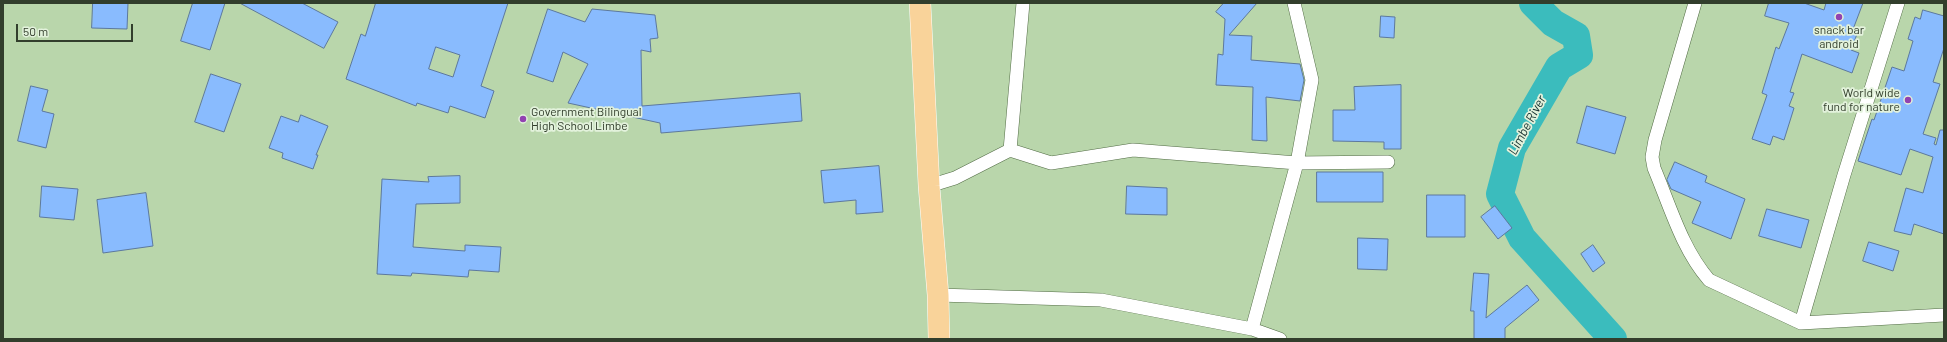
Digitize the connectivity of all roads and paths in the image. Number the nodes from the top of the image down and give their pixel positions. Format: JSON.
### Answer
{"nodes":[{"id":1,"x":920,"y":3,"type":"edge"},
{"id":2,"x":1023,"y":3,"type":"edge"},
{"id":3,"x":1294,"y":3,"type":"edge"},
{"id":4,"x":1695,"y":3,"type":"edge"},
{"id":5,"x":1898,"y":3,"type":"edge"},
{"id":6,"x":1010,"y":150,"type":"junction"},
{"id":7,"x":1388,"y":162,"type":"dead end"},
{"id":8,"x":1297,"y":163,"type":"junction"},
{"id":9,"x":929,"y":186,"type":"junction"},
{"id":10,"x":938,"y":295,"type":"junction"},
{"id":11,"x":1944,"y":315,"type":"edge"},
{"id":12,"x":1801,"y":323,"type":"junction"},
{"id":13,"x":1252,"y":329,"type":"junction"},
{"id":14,"x":939,"y":339,"type":"edge"},
{"id":15,"x":1280,"y":339,"type":"edge"}],
"edges":[{"from":1,"to":9,"type":"main road"},
{"from":2,"to":6,"type":"street"},
{"from":3,"to":8,"type":"street"},
{"from":4,"to":12,"type":"street"},
{"from":5,"to":12,"type":"street"},
{"from":6,"to":8,"type":"street"},
{"from":6,"to":9,"type":"street"},
{"from":7,"to":8,"type":"street"},
{"from":8,"to":13,"type":"street"},
{"from":9,"to":10,"type":"main road"},
{"from":10,"to":13,"type":"street"},
{"from":10,"to":14,"type":"main road"},
{"from":11,"to":12,"type":"street"},
{"from":13,"to":15,"type":"street"}]}
